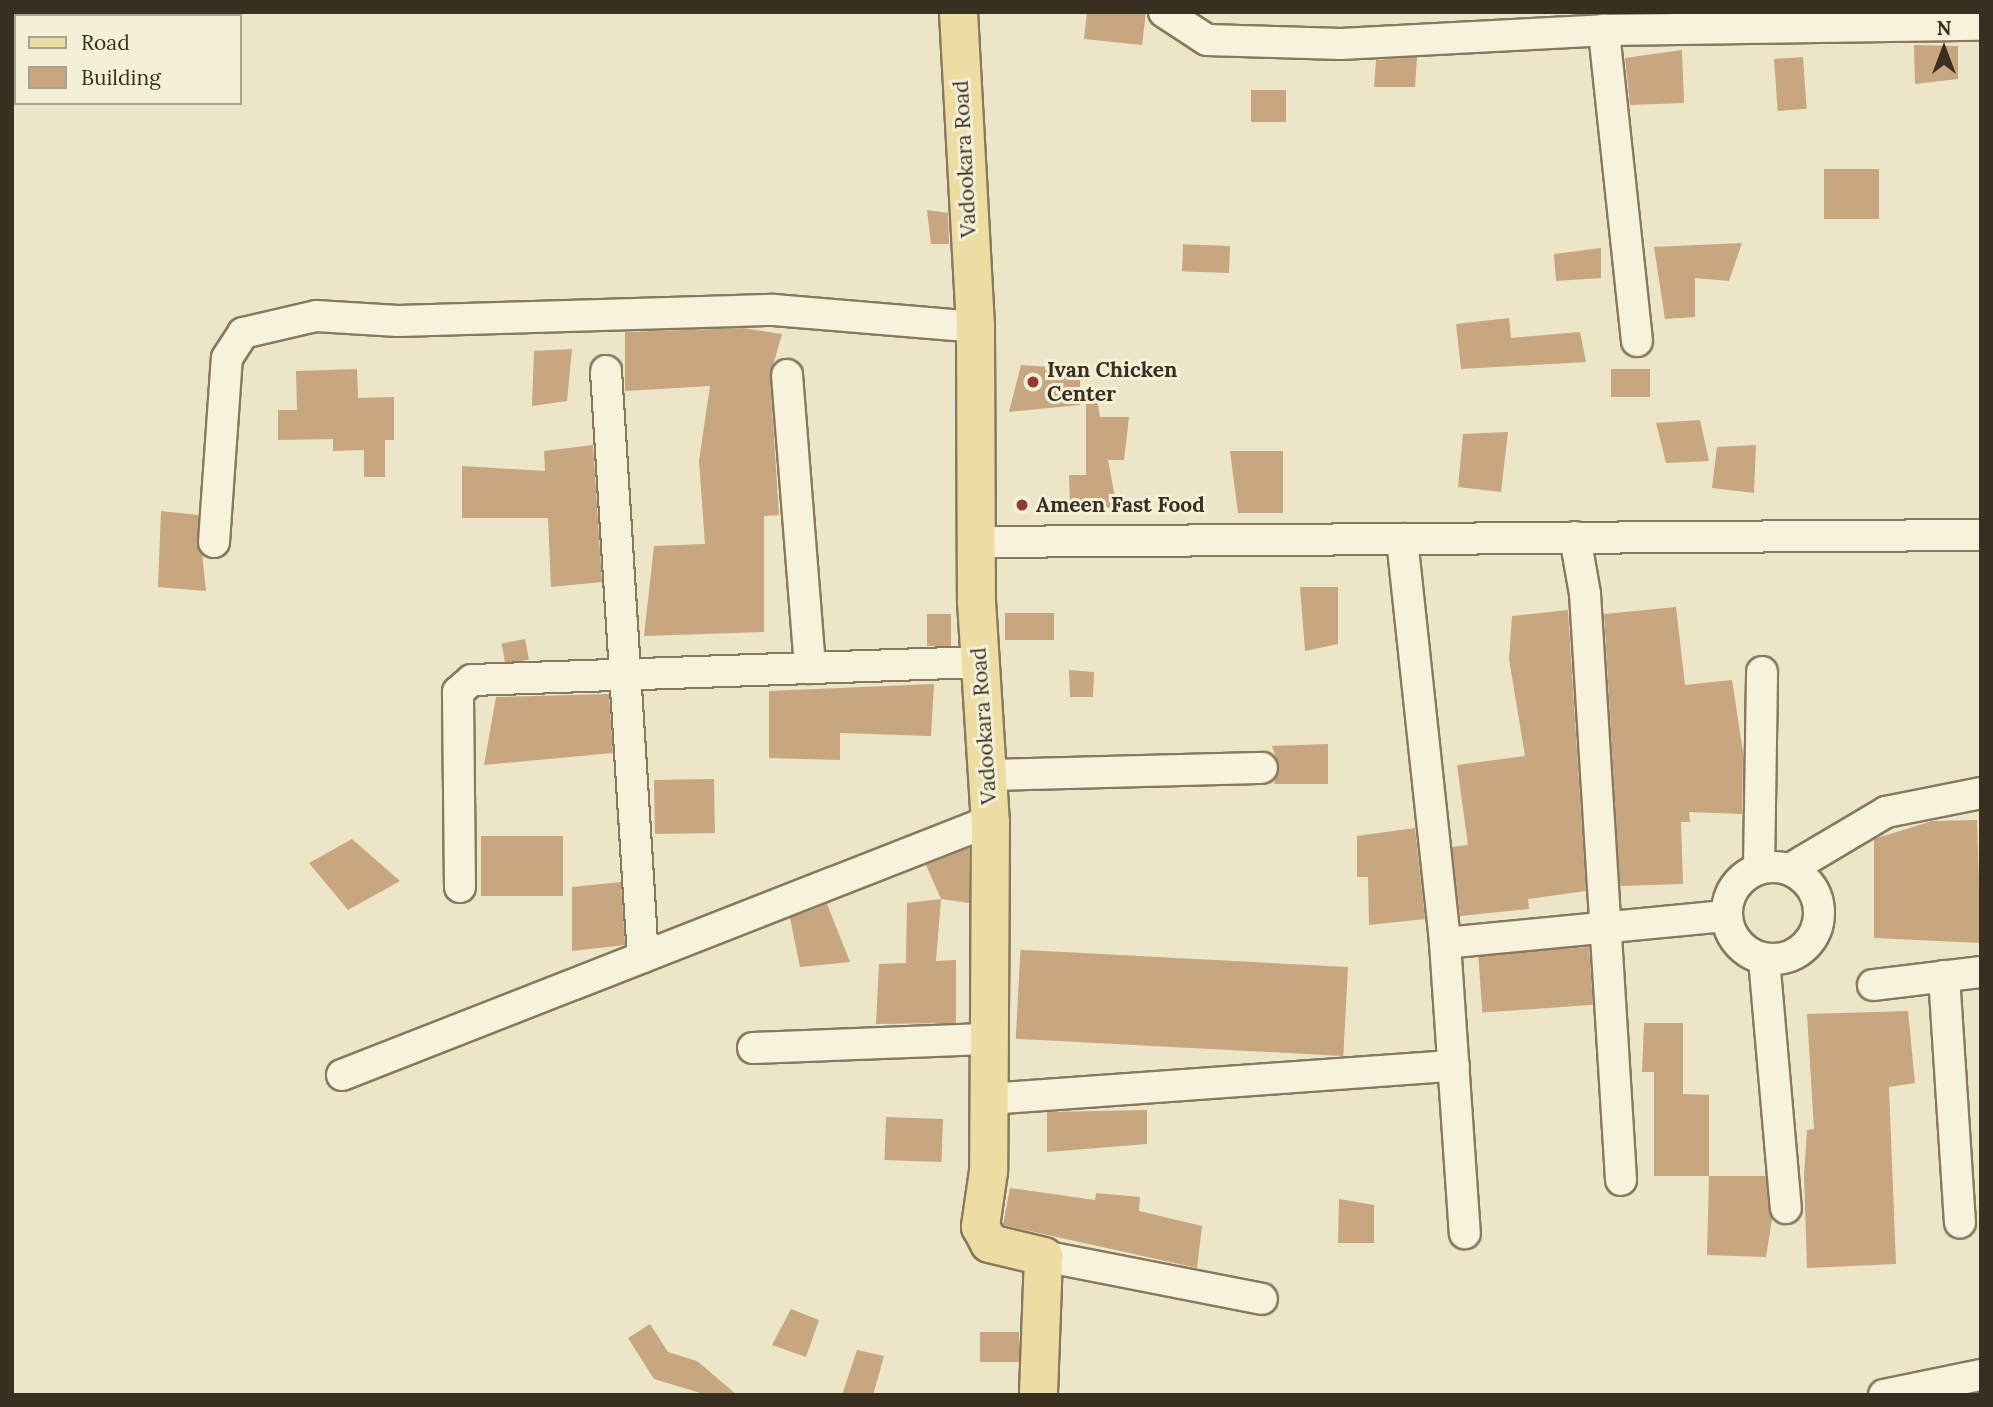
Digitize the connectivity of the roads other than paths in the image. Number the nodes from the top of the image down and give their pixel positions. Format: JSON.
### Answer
{"nodes":[{"id":1,"x":958,"y":12,"type":"edge"},
{"id":2,"x":1164,"y":12,"type":"edge"},
{"id":3,"x":1493,"y":24,"type":"edge"},
{"id":4,"x":1619,"y":24,"type":"edge"},
{"id":5,"x":1981,"y":24,"type":"edge"},
{"id":6,"x":975,"y":327,"type":"junction"},
{"id":7,"x":1637,"y":341,"type":"dead end"},
{"id":8,"x":606,"y":371,"type":"dead end"},
{"id":9,"x":787,"y":375,"type":"dead end"},
{"id":10,"x":1981,"y":535,"type":"edge"},
{"id":11,"x":1575,"y":537,"type":"junction"},
{"id":12,"x":1402,"y":539,"type":"junction"},
{"id":13,"x":214,"y":542,"type":"dead end"},
{"id":14,"x":976,"y":542,"type":"junction"},
{"id":15,"x":979,"y":662,"type":"junction"},
{"id":16,"x":810,"y":668,"type":"junction"},
{"id":17,"x":1762,"y":672,"type":"dead end"},
{"id":18,"x":623,"y":675,"type":"junction"},
{"id":19,"x":1262,"y":768,"type":"dead end"},
{"id":20,"x":987,"y":775,"type":"junction"},
{"id":21,"x":1981,"y":793,"type":"edge"},
{"id":22,"x":990,"y":821,"type":"junction"},
{"id":23,"x":1759,"y":868,"type":"junction"},
{"id":24,"x":1790,"y":869,"type":"junction"},
{"id":25,"x":460,"y":887,"type":"dead end"},
{"id":26,"x":1726,"y":916,"type":"junction"},
{"id":27,"x":1601,"y":926,"type":"junction"},
{"id":28,"x":1445,"y":943,"type":"junction"},
{"id":29,"x":643,"y":957,"type":"junction"},
{"id":30,"x":1764,"y":958,"type":"junction"},
{"id":31,"x":1981,"y":972,"type":"edge"},
{"id":32,"x":1944,"y":976,"type":"junction"},
{"id":33,"x":1873,"y":985,"type":"dead end"},
{"id":34,"x":985,"y":1039,"type":"junction"},
{"id":35,"x":753,"y":1048,"type":"dead end"},
{"id":36,"x":1454,"y":1066,"type":"junction"},
{"id":37,"x":342,"y":1075,"type":"dead end"},
{"id":38,"x":989,"y":1099,"type":"junction"},
{"id":39,"x":1620,"y":1180,"type":"dead end"},
{"id":40,"x":1786,"y":1208,"type":"dead end"},
{"id":41,"x":1960,"y":1222,"type":"dead end"},
{"id":42,"x":1465,"y":1233,"type":"dead end"},
{"id":43,"x":1042,"y":1256,"type":"junction"},
{"id":44,"x":1262,"y":1299,"type":"dead end"},
{"id":45,"x":1981,"y":1375,"type":"edge"},
{"id":46,"x":1888,"y":1394,"type":"edge"},
{"id":47,"x":1038,"y":1395,"type":"edge"}],
"edges":[{"from":1,"to":6,"type":"main road","name":"Vadookara Road"},
{"from":2,"to":3,"type":"street"},
{"from":3,"to":4,"type":"street"},
{"from":4,"to":5,"type":"street"},
{"from":4,"to":7,"type":"street"},
{"from":6,"to":13,"type":"street"},
{"from":6,"to":14,"type":"main road","name":"Vadookara Road"},
{"from":8,"to":18,"type":"street"},
{"from":9,"to":16,"type":"street"},
{"from":10,"to":11,"type":"street"},
{"from":11,"to":12,"type":"street"},
{"from":11,"to":27,"type":"street"},
{"from":12,"to":14,"type":"street"},
{"from":12,"to":28,"type":"street"},
{"from":14,"to":15,"type":"main road","name":"Vadookara Road"},
{"from":15,"to":16,"type":"street"},
{"from":15,"to":20,"type":"main road","name":"Vadookara Road"},
{"from":16,"to":18,"type":"street"},
{"from":17,"to":23,"type":"street"},
{"from":18,"to":25,"type":"street"},
{"from":18,"to":29,"type":"street"},
{"from":19,"to":20,"type":"street"},
{"from":20,"to":22,"type":"main road","name":"Vadookara Road"},
{"from":21,"to":24,"type":"street"},
{"from":22,"to":29,"type":"street"},
{"from":22,"to":34,"type":"main road","name":"Vadookara Road"},
{"from":23,"to":24,"type":"street"},
{"from":23,"to":26,"type":"street"},
{"from":24,"to":30,"type":"street"},
{"from":26,"to":27,"type":"street"},
{"from":26,"to":30,"type":"street"},
{"from":27,"to":28,"type":"street"},
{"from":27,"to":39,"type":"street"},
{"from":28,"to":36,"type":"street"},
{"from":29,"to":37,"type":"street"},
{"from":30,"to":40,"type":"street"},
{"from":31,"to":32,"type":"street"},
{"from":32,"to":33,"type":"street"},
{"from":32,"to":41,"type":"street"},
{"from":34,"to":35,"type":"street"},
{"from":34,"to":38,"type":"main road","name":"Vadookara Road"},
{"from":36,"to":38,"type":"street"},
{"from":36,"to":42,"type":"street"},
{"from":38,"to":43,"type":"main road","name":"Vadookara Road"},
{"from":43,"to":44,"type":"street"},
{"from":43,"to":47,"type":"main road"},
{"from":45,"to":46,"type":"street"}]}
